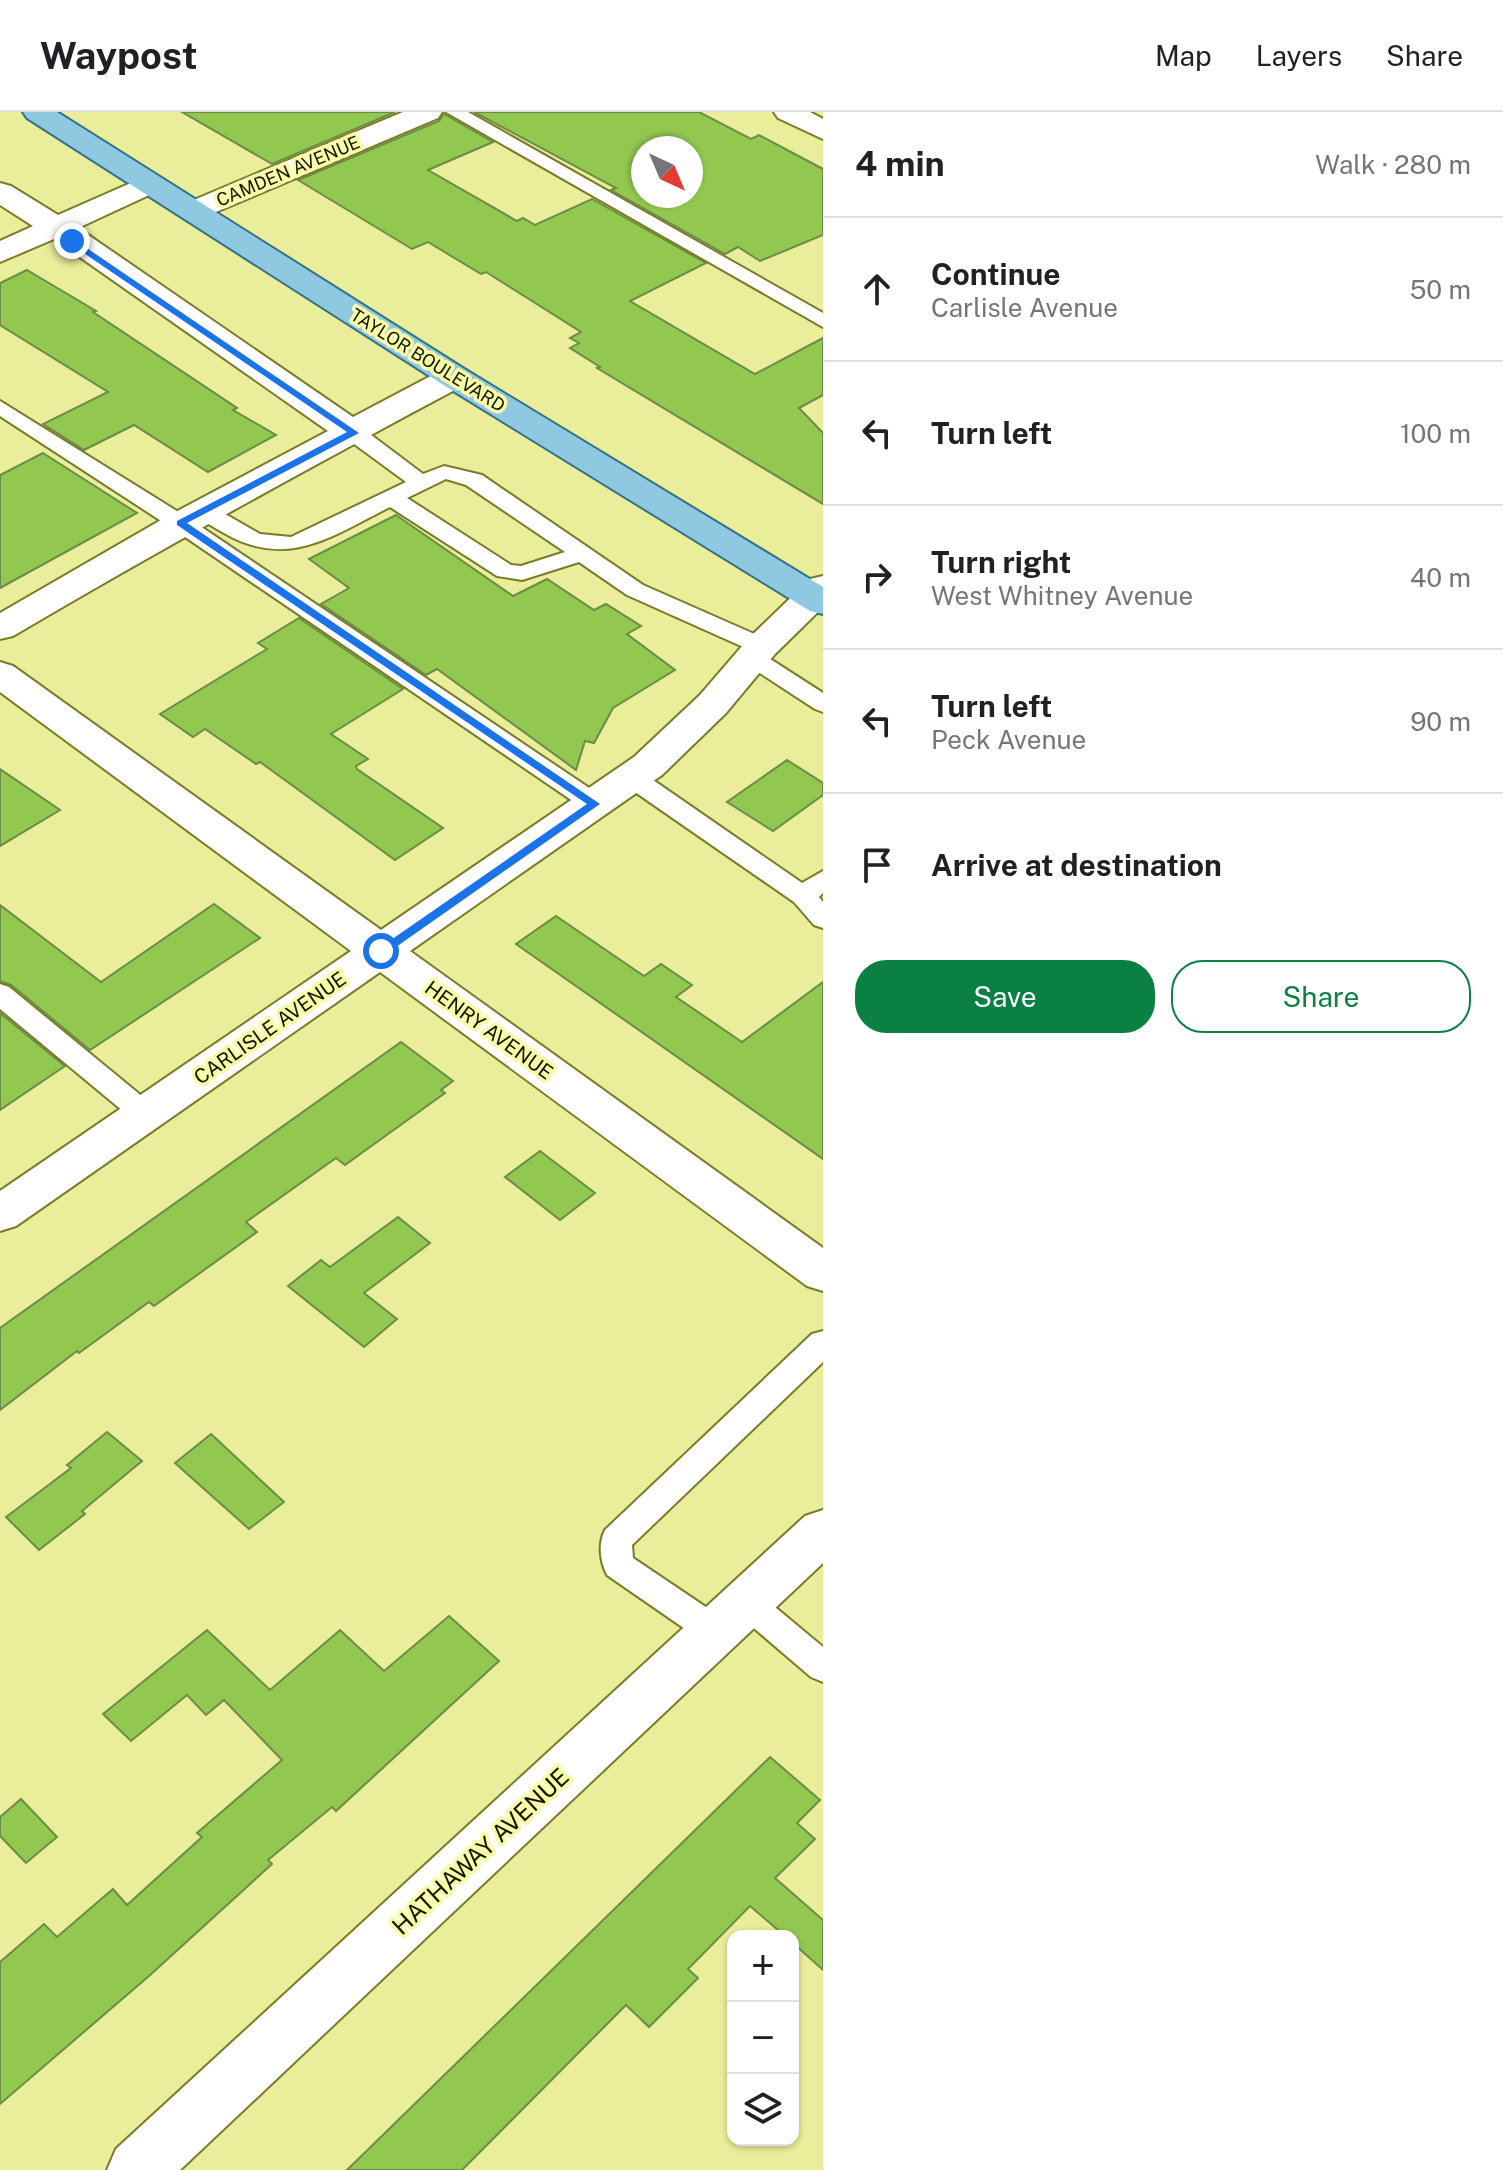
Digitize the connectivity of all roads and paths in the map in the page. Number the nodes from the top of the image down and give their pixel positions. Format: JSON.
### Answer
{"nodes":[{"id":1,"x":37,"y":112,"type":"edge"},
{"id":2,"x":428,"y":112,"type":"edge"},
{"id":3,"x":455,"y":112,"type":"edge"},
{"id":4,"x":788,"y":112,"type":"edge"},
{"id":5,"x":823,"y":130,"type":"edge"},
{"id":6,"x":149,"y":184,"type":"junction"},
{"id":7,"x":0,"y":192,"type":"edge"},
{"id":8,"x":193,"y":211,"type":"junction"},
{"id":9,"x":56,"y":227,"type":"junction"},
{"id":10,"x":0,"y":253,"type":"edge"},
{"id":11,"x":823,"y":321,"type":"edge"},
{"id":12,"x":454,"y":377,"type":"junction"},
{"id":13,"x":0,"y":407,"type":"edge"},
{"id":14,"x":354,"y":433,"type":"junction"},
{"id":15,"x":421,"y":483,"type":"junction"},
{"id":16,"x":391,"y":498,"type":"junction"},
{"id":17,"x":193,"y":517,"type":"junction"},
{"id":18,"x":582,"y":554,"type":"junction"},
{"id":19,"x":820,"y":596,"type":"edge"},
{"id":20,"x":0,"y":628,"type":"edge"},
{"id":21,"x":756,"y":652,"type":"junction"},
{"id":22,"x":0,"y":674,"type":"edge"},
{"id":23,"x":823,"y":704,"type":"edge"},
{"id":24,"x":631,"y":777,"type":"junction"},
{"id":25,"x":595,"y":804,"type":"junction"},
{"id":26,"x":813,"y":888,"type":"edge"},
{"id":27,"x":823,"y":919,"type":"edge"},
{"id":28,"x":381,"y":951,"type":"junction"},
{"id":29,"x":0,"y":994,"type":"edge"},
{"id":30,"x":145,"y":1114,"type":"junction"},
{"id":31,"x":0,"y":1214,"type":"edge"},
{"id":32,"x":823,"y":1273,"type":"edge"},
{"id":33,"x":823,"y":1343,"type":"edge"},
{"id":34,"x":823,"y":1531,"type":"edge"},
{"id":35,"x":731,"y":1617,"type":"junction"},
{"id":36,"x":823,"y":1667,"type":"edge"},
{"id":37,"x":137,"y":2170,"type":"edge"}],
"edges":[{"from":1,"to":6,"type":"main road","name":"TAYLOR BOULEVARD"},
{"from":2,"to":8,"type":"street","name":"CAMDEN AVENUE"},
{"from":3,"to":11,"type":"lane"},
{"from":4,"to":5,"type":"street"},
{"from":6,"to":8,"type":"main road","name":"TAYLOR BOULEVARD"},
{"from":6,"to":9,"type":"street"},
{"from":7,"to":9,"type":"street"},
{"from":8,"to":12,"type":"main road","name":"TAYLOR BOULEVARD"},
{"from":9,"to":10,"type":"street"},
{"from":9,"to":14,"type":"street"},
{"from":12,"to":14,"type":"street"},
{"from":12,"to":19,"type":"main road","name":"TAYLOR BOULEVARD"},
{"from":13,"to":17,"type":"lane"},
{"from":14,"to":15,"type":"lane"},
{"from":14,"to":17,"type":"street"},
{"from":15,"to":16,"type":"lane"},
{"from":15,"to":18,"type":"lane"},
{"from":16,"to":17,"type":"lane"},
{"from":16,"to":18,"type":"lane"},
{"from":17,"to":20,"type":"street"},
{"from":17,"to":25,"type":"lane"},
{"from":18,"to":21,"type":"lane"},
{"from":19,"to":21,"type":"street","name":"CARLISLE AVENUE"},
{"from":21,"to":23,"type":"lane"},
{"from":21,"to":24,"type":"street","name":"CARLISLE AVENUE"},
{"from":22,"to":28,"type":"street","name":"HENRY AVENUE"},
{"from":24,"to":25,"type":"street","name":"CARLISLE AVENUE"},
{"from":24,"to":26,"type":"lane"},
{"from":25,"to":28,"type":"street","name":"CARLISLE AVENUE"},
{"from":26,"to":27,"type":"lane"},
{"from":28,"to":30,"type":"street","name":"CARLISLE AVENUE"},
{"from":28,"to":32,"type":"street","name":"HENRY AVENUE"},
{"from":29,"to":30,"type":"lane"},
{"from":30,"to":31,"type":"street","name":"CARLISLE AVENUE"},
{"from":33,"to":35,"type":"lane"},
{"from":34,"to":35,"type":"street","name":"HATHAWAY AVENUE"},
{"from":35,"to":36,"type":"lane"},
{"from":35,"to":37,"type":"street","name":"HATHAWAY AVENUE"}]}
